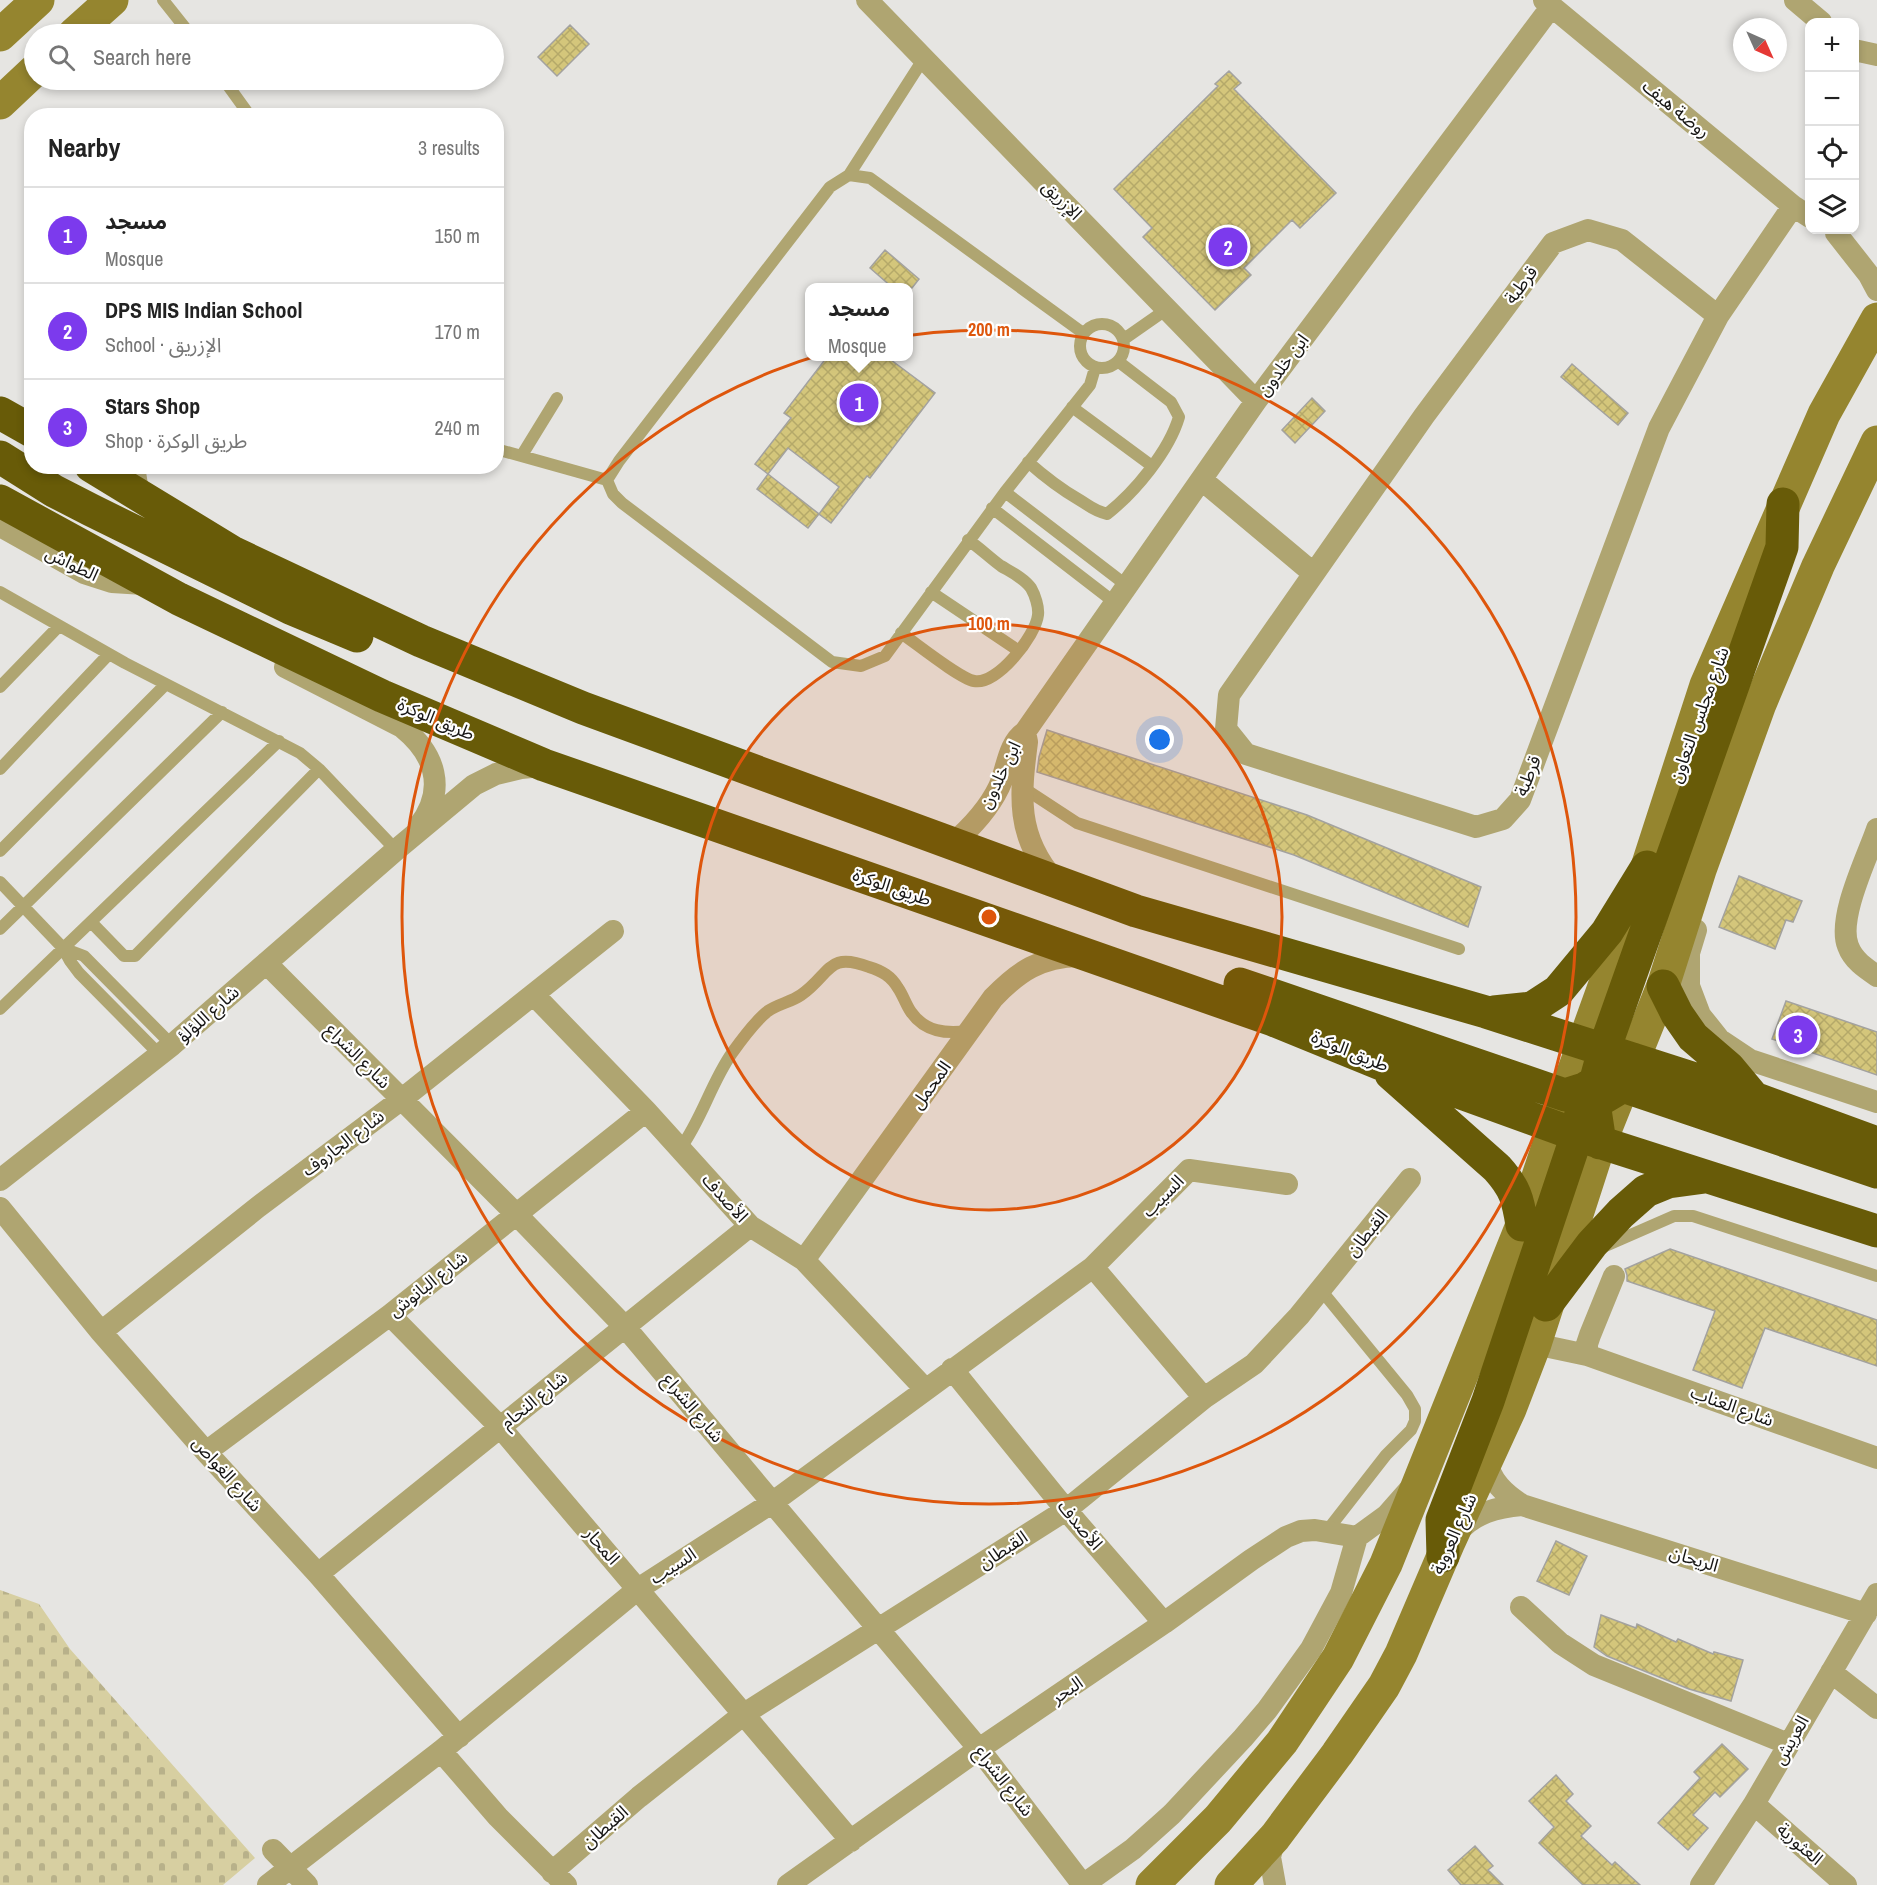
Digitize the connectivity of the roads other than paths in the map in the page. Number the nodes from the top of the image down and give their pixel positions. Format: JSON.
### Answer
{"nodes":[{"id":1,"x":38,"y":0,"type":"edge"},
{"id":2,"x":112,"y":0,"type":"edge"},
{"id":3,"x":163,"y":0,"type":"edge"},
{"id":4,"x":867,"y":0,"type":"edge"},
{"id":5,"x":1795,"y":0,"type":"edge"},
{"id":6,"x":1548,"y":4,"type":"edge"},
{"id":7,"x":1816,"y":18,"type":"edge"},
{"id":8,"x":85,"y":24,"type":"edge"},
{"id":9,"x":182,"y":24,"type":"edge"},
{"id":10,"x":0,"y":35,"type":"edge"},
{"id":11,"x":1859,"y":51,"type":"edge"},
{"id":12,"x":1877,"y":55,"type":"edge"},
{"id":13,"x":924,"y":58,"type":"junction"},
{"id":14,"x":24,"y":80,"type":"edge"},
{"id":15,"x":231,"y":90,"type":"edge"},
{"id":16,"x":0,"y":103,"type":"edge"},
{"id":17,"x":244,"y":108,"type":"edge"},
{"id":18,"x":849,"y":174,"type":"junction"},
{"id":19,"x":1801,"y":211,"type":"edge"},
{"id":20,"x":1835,"y":234,"type":"edge"},
{"id":21,"x":1836,"y":234,"type":"edge"},
{"id":22,"x":1877,"y":256,"type":"edge"},
{"id":23,"x":1877,"y":290,"type":"edge"},
{"id":24,"x":1167,"y":309,"type":"junction"},
{"id":25,"x":1718,"y":316,"type":"junction"},
{"id":26,"x":1877,"y":319,"type":"edge"},
{"id":27,"x":1083,"y":333,"type":"junction"},
{"id":28,"x":1124,"y":339,"type":"junction"},
{"id":29,"x":1119,"y":362,"type":"junction"},
{"id":30,"x":1095,"y":368,"type":"junction"},
{"id":31,"x":557,"y":398,"type":"dead end"},
{"id":32,"x":1256,"y":401,"type":"junction"},
{"id":33,"x":1072,"y":407,"type":"junction"},
{"id":34,"x":0,"y":413,"type":"edge"},
{"id":35,"x":24,"y":426,"type":"edge"},
{"id":36,"x":1877,"y":442,"type":"edge"},
{"id":37,"x":504,"y":451,"type":"edge"},
{"id":38,"x":522,"y":454,"type":"junction"},
{"id":39,"x":0,"y":457,"type":"edge"},
{"id":40,"x":1028,"y":462,"type":"junction"},
{"id":41,"x":1152,"y":466,"type":"junction"},
{"id":42,"x":24,"y":472,"type":"edge"},
{"id":43,"x":27,"y":474,"type":"edge"},
{"id":44,"x":104,"y":474,"type":"edge"},
{"id":45,"x":140,"y":474,"type":"edge"},
{"id":46,"x":607,"y":480,"type":"junction"},
{"id":47,"x":1202,"y":480,"type":"junction"},
{"id":48,"x":1005,"y":492,"type":"junction"},
{"id":49,"x":147,"y":500,"type":"junction"},
{"id":50,"x":0,"y":501,"type":"edge"},
{"id":51,"x":1783,"y":504,"type":"junction"},
{"id":52,"x":992,"y":508,"type":"junction"},
{"id":53,"x":0,"y":526,"type":"edge"},
{"id":54,"x":968,"y":540,"type":"junction"},
{"id":55,"x":1313,"y":573,"type":"junction"},
{"id":56,"x":150,"y":584,"type":"junction"},
{"id":57,"x":931,"y":592,"type":"junction"},
{"id":58,"x":1120,"y":594,"type":"junction"},
{"id":59,"x":1,"y":595,"type":"edge"},
{"id":60,"x":224,"y":620,"type":"junction"},
{"id":61,"x":59,"y":626,"type":"junction"},
{"id":62,"x":901,"y":633,"type":"junction"},
{"id":63,"x":1019,"y":651,"type":"junction"},
{"id":64,"x":109,"y":654,"type":"junction"},
{"id":65,"x":166,"y":684,"type":"junction"},
{"id":66,"x":0,"y":687,"type":"edge"},
{"id":67,"x":584,"y":708,"type":"junction"},
{"id":68,"x":222,"y":712,"type":"junction"},
{"id":69,"x":1025,"y":732,"type":"junction"},
{"id":70,"x":279,"y":741,"type":"junction"},
{"id":71,"x":544,"y":765,"type":"junction"},
{"id":72,"x":0,"y":769,"type":"edge"},
{"id":73,"x":319,"y":769,"type":"junction"},
{"id":74,"x":1022,"y":787,"type":"junction"},
{"id":75,"x":609,"y":788,"type":"junction"},
{"id":76,"x":1877,"y":829,"type":"edge"},
{"id":77,"x":403,"y":844,"type":"junction"},
{"id":78,"x":951,"y":845,"type":"junction"},
{"id":79,"x":0,"y":851,"type":"edge"},
{"id":80,"x":1647,"y":867,"type":"junction"},
{"id":81,"x":1700,"y":870,"type":"junction"},
{"id":82,"x":0,"y":882,"type":"edge"},
{"id":83,"x":1056,"y":882,"type":"junction"},
{"id":84,"x":23,"y":906,"type":"junction"},
{"id":85,"x":91,"y":922,"type":"junction"},
{"id":86,"x":0,"y":929,"type":"edge"},
{"id":87,"x":613,"y":931,"type":"dead end"},
{"id":88,"x":63,"y":948,"type":"junction"},
{"id":89,"x":1459,"y":949,"type":"dead end"},
{"id":90,"x":1089,"y":956,"type":"junction"},
{"id":91,"x":266,"y":963,"type":"junction"},
{"id":92,"x":1877,"y":976,"type":"edge"},
{"id":93,"x":1663,"y":986,"type":"junction"},
{"id":94,"x":534,"y":994,"type":"junction"},
{"id":95,"x":0,"y":1009,"type":"edge"},
{"id":96,"x":1486,"y":1012,"type":"junction"},
{"id":97,"x":969,"y":1031,"type":"junction"},
{"id":98,"x":166,"y":1050,"type":"junction"},
{"id":99,"x":1381,"y":1064,"type":"junction"},
{"id":100,"x":1591,"y":1094,"type":"junction"},
{"id":101,"x":1754,"y":1098,"type":"junction"},
{"id":102,"x":402,"y":1099,"type":"junction"},
{"id":103,"x":1877,"y":1102,"type":"edge"},
{"id":104,"x":646,"y":1112,"type":"junction"},
{"id":105,"x":1877,"y":1143,"type":"edge"},
{"id":106,"x":680,"y":1149,"type":"junction"},
{"id":107,"x":1877,"y":1172,"type":"edge"},
{"id":108,"x":1710,"y":1176,"type":"junction"},
{"id":109,"x":1410,"y":1179,"type":"dead end"},
{"id":110,"x":0,"y":1180,"type":"edge"},
{"id":111,"x":1287,"y":1184,"type":"dead end"},
{"id":112,"x":0,"y":1208,"type":"edge"},
{"id":113,"x":1811,"y":1210,"type":"junction"},
{"id":114,"x":516,"y":1214,"type":"junction"},
{"id":115,"x":1522,"y":1225,"type":"junction"},
{"id":116,"x":750,"y":1226,"type":"junction"},
{"id":117,"x":1877,"y":1231,"type":"edge"},
{"id":118,"x":1877,"y":1244,"type":"edge"},
{"id":119,"x":1583,"y":1256,"type":"junction"},
{"id":120,"x":804,"y":1260,"type":"junction"},
{"id":121,"x":1093,"y":1267,"type":"junction"},
{"id":122,"x":1614,"y":1276,"type":"dead end"},
{"id":123,"x":1877,"y":1276,"type":"edge"},
{"id":124,"x":1321,"y":1290,"type":"junction"},
{"id":125,"x":1546,"y":1305,"type":"junction"},
{"id":126,"x":390,"y":1315,"type":"junction"},
{"id":127,"x":625,"y":1327,"type":"junction"},
{"id":128,"x":101,"y":1332,"type":"junction"},
{"id":129,"x":1535,"y":1344,"type":"junction"},
{"id":130,"x":1587,"y":1355,"type":"junction"},
{"id":131,"x":952,"y":1369,"type":"junction"},
{"id":132,"x":925,"y":1389,"type":"junction"},
{"id":133,"x":1204,"y":1398,"type":"junction"},
{"id":134,"x":500,"y":1427,"type":"junction"},
{"id":135,"x":206,"y":1452,"type":"junction"},
{"id":136,"x":1877,"y":1458,"type":"edge"},
{"id":137,"x":1430,"y":1459,"type":"junction"},
{"id":138,"x":1487,"y":1460,"type":"junction"},
{"id":139,"x":773,"y":1502,"type":"junction"},
{"id":140,"x":1522,"y":1505,"type":"junction"},
{"id":141,"x":1066,"y":1510,"type":"junction"},
{"id":142,"x":1326,"y":1532,"type":"junction"},
{"id":143,"x":1357,"y":1537,"type":"junction"},
{"id":144,"x":1446,"y":1549,"type":"junction"},
{"id":145,"x":318,"y":1574,"type":"junction"},
{"id":146,"x":638,"y":1589,"type":"junction"},
{"id":147,"x":1872,"y":1604,"type":"edge"},
{"id":148,"x":1521,"y":1607,"type":"dead end"},
{"id":149,"x":1164,"y":1623,"type":"junction"},
{"id":150,"x":880,"y":1629,"type":"junction"},
{"id":151,"x":1831,"y":1672,"type":"junction"},
{"id":152,"x":1877,"y":1708,"type":"edge"},
{"id":153,"x":744,"y":1714,"type":"junction"},
{"id":154,"x":459,"y":1737,"type":"junction"},
{"id":155,"x":1788,"y":1744,"type":"junction"},
{"id":156,"x":979,"y":1749,"type":"junction"},
{"id":157,"x":441,"y":1751,"type":"junction"},
{"id":158,"x":1754,"y":1804,"type":"junction"},
{"id":159,"x":1275,"y":1836,"type":"junction"},
{"id":160,"x":851,"y":1841,"type":"junction"},
{"id":161,"x":273,"y":1850,"type":"dead end"},
{"id":162,"x":289,"y":1867,"type":"junction"},
{"id":163,"x":559,"y":1879,"type":"edge"},
{"id":164,"x":268,"y":1885,"type":"edge"},
{"id":165,"x":307,"y":1885,"type":"edge"},
{"id":166,"x":788,"y":1885,"type":"edge"},
{"id":167,"x":1083,"y":1885,"type":"edge"},
{"id":168,"x":1152,"y":1885,"type":"edge"},
{"id":169,"x":1231,"y":1885,"type":"edge"},
{"id":170,"x":1275,"y":1885,"type":"edge"},
{"id":171,"x":1701,"y":1885,"type":"edge"},
{"id":172,"x":1846,"y":1885,"type":"edge"}],
"edges":[{"from":1,"to":10,"type":"street"},
{"from":2,"to":8,"type":"street"},
{"from":3,"to":9,"type":"lane"},
{"from":4,"to":13,"type":"street","name":"الإزريق"},
{"from":5,"to":7,"type":"street"},
{"from":6,"to":19,"type":"street","name":"روضة هيف"},
{"from":6,"to":32,"type":"street","name":"ابن خلدون"},
{"from":11,"to":12,"type":"street"},
{"from":13,"to":18,"type":"lane"},
{"from":13,"to":24,"type":"street","name":"الإزريق"},
{"from":14,"to":16,"type":"street"},
{"from":15,"to":17,"type":"lane"},
{"from":18,"to":27,"type":"lane"},
{"from":18,"to":46,"type":"lane"},
{"from":19,"to":25,"type":"street","name":"قرطبة"},
{"from":20,"to":23,"type":"street"},
{"from":21,"to":22,"type":"street"},
{"from":24,"to":28,"type":"lane"},
{"from":24,"to":32,"type":"street","name":"الإزريق"},
{"from":25,"to":55,"type":"street","name":"قرطبة"},
{"from":25,"to":55,"type":"street","name":"قرطبة"},
{"from":26,"to":51,"type":"street","name":"شارع مجلس التعاون"},
{"from":27,"to":28,"type":"lane"},
{"from":27,"to":30,"type":"lane"},
{"from":28,"to":29,"type":"lane"},
{"from":29,"to":30,"type":"lane"},
{"from":29,"to":41,"type":"lane"},
{"from":30,"to":33,"type":"lane"},
{"from":31,"to":38,"type":"lane"},
{"from":32,"to":47,"type":"street","name":"ابن خلدون"},
{"from":33,"to":40,"type":"lane"},
{"from":33,"to":41,"type":"lane"},
{"from":34,"to":35,"type":"highway"},
{"from":36,"to":81,"type":"street"},
{"from":37,"to":38,"type":"lane"},
{"from":38,"to":46,"type":"lane"},
{"from":39,"to":42,"type":"highway"},
{"from":40,"to":41,"type":"lane"},
{"from":40,"to":48,"type":"lane"},
{"from":43,"to":67,"type":"highway"},
{"from":44,"to":49,"type":"highway","name":"طريق الوكرة"},
{"from":45,"to":49,"type":"lane"},
{"from":46,"to":62,"type":"lane"},
{"from":47,"to":55,"type":"street"},
{"from":47,"to":58,"type":"street","name":"ابن خلدون"},
{"from":48,"to":52,"type":"lane"},
{"from":48,"to":58,"type":"lane"},
{"from":49,"to":67,"type":"highway","name":"طريق الوكرة"},
{"from":50,"to":56,"type":"highway","name":"طريق الوكرة"},
{"from":51,"to":80,"type":"street","name":"شارع مجلس التعاون"},
{"from":51,"to":100,"type":"highway"},
{"from":52,"to":54,"type":"lane"},
{"from":52,"to":58,"type":"lane"},
{"from":53,"to":56,"type":"street","name":"الطواش"},
{"from":54,"to":57,"type":"lane"},
{"from":54,"to":63,"type":"lane"},
{"from":56,"to":60,"type":"highway","name":"طريق الوكرة"},
{"from":57,"to":62,"type":"lane"},
{"from":57,"to":63,"type":"lane"},
{"from":58,"to":69,"type":"street","name":"ابن خلدون"},
{"from":59,"to":61,"type":"lane"},
{"from":60,"to":71,"type":"highway","name":"طريق الوكرة"},
{"from":60,"to":77,"type":"street","name":"شارع اللؤلؤ"},
{"from":61,"to":64,"type":"lane"},
{"from":61,"to":66,"type":"lane"},
{"from":62,"to":63,"type":"lane"},
{"from":64,"to":65,"type":"lane"},
{"from":64,"to":72,"type":"lane"},
{"from":65,"to":68,"type":"lane"},
{"from":65,"to":79,"type":"lane"},
{"from":67,"to":78,"type":"highway","name":"طريق الوكرة"},
{"from":68,"to":70,"type":"lane"},
{"from":68,"to":84,"type":"lane"},
{"from":69,"to":74,"type":"street","name":"ابن خلدون"},
{"from":69,"to":78,"type":"street","name":"ابن خلدون"},
{"from":70,"to":73,"type":"lane"},
{"from":70,"to":85,"type":"lane"},
{"from":71,"to":75,"type":"highway","name":"طريق الوكرة"},
{"from":71,"to":77,"type":"street","name":"شارع اللؤلؤ"},
{"from":73,"to":77,"type":"lane"},
{"from":73,"to":85,"type":"lane"},
{"from":74,"to":83,"type":"street","name":"ابن خلدون"},
{"from":74,"to":89,"type":"lane"},
{"from":75,"to":90,"type":"highway","name":"طريق الوكرة"},
{"from":75,"to":100,"type":"highway"},
{"from":76,"to":92,"type":"street"},
{"from":77,"to":91,"type":"street","name":"شارع اللؤلؤ"},
{"from":78,"to":83,"type":"highway","name":"طريق الوكرة"},
{"from":80,"to":96,"type":"highway"},
{"from":80,"to":100,"type":"street","name":"شارع مجلس التعاون"},
{"from":81,"to":93,"type":"street"},
{"from":81,"to":103,"type":"street"},
{"from":82,"to":84,"type":"lane"},
{"from":83,"to":96,"type":"highway","name":"طريق الوكرة"},
{"from":84,"to":86,"type":"lane"},
{"from":84,"to":88,"type":"lane"},
{"from":85,"to":88,"type":"lane"},
{"from":87,"to":94,"type":"street","name":"شارع الجاروف"},
{"from":88,"to":95,"type":"lane"},
{"from":88,"to":98,"type":"lane"},
{"from":90,"to":97,"type":"street","name":"المحمل"},
{"from":90,"to":99,"type":"highway","name":"طريق الوكرة"},
{"from":91,"to":98,"type":"street","name":"شارع اللؤلؤ"},
{"from":91,"to":102,"type":"street","name":"شارع الشراع"},
{"from":93,"to":100,"type":"street"},
{"from":93,"to":101,"type":"highway"},
{"from":94,"to":102,"type":"street","name":"شارع الجاروف"},
{"from":94,"to":104,"type":"street","name":"الأصدف"},
{"from":96,"to":100,"type":"highway","name":"طريق الوكرة"},
{"from":97,"to":106,"type":"lane"},
{"from":97,"to":120,"type":"street","name":"المحمل"},
{"from":98,"to":110,"type":"street","name":"شارع اللؤلؤ"},
{"from":99,"to":100,"type":"highway","name":"طريق الوكرة"},
{"from":99,"to":115,"type":"highway"},
{"from":100,"to":101,"type":"highway","name":"طريق الوكرة"},
{"from":100,"to":107,"type":"highway"},
{"from":100,"to":108,"type":"highway","name":"طريق الوكرة"},
{"from":100,"to":115,"type":"street"},
{"from":100,"to":125,"type":"street","name":"شارع العروبة"},
{"from":100,"to":144,"type":"highway"},
{"from":101,"to":105,"type":"highway","name":"طريق الوكرة"},
{"from":102,"to":114,"type":"street","name":"شارع الشراع"},
{"from":102,"to":128,"type":"street","name":"شارع الجاروف"},
{"from":104,"to":106,"type":"street","name":"الأصدف"},
{"from":104,"to":114,"type":"street","name":"شارع البانوش"},
{"from":106,"to":116,"type":"street","name":"الأصدف"},
{"from":108,"to":113,"type":"highway","name":"طريق الوكرة"},
{"from":108,"to":119,"type":"highway"},
{"from":109,"to":124,"type":"street","name":"القبطان"},
{"from":111,"to":121,"type":"street","name":"السيب"},
{"from":112,"to":128,"type":"street","name":"شارع الغواص"},
{"from":113,"to":117,"type":"highway","name":"طريق الوكرة"},
{"from":113,"to":118,"type":"street","name":"طريق الوكرة"},
{"from":114,"to":126,"type":"street","name":"شارع البانوش"},
{"from":114,"to":127,"type":"street","name":"شارع الشراع"},
{"from":115,"to":137,"type":"street"},
{"from":116,"to":120,"type":"street","name":"الأصدف"},
{"from":116,"to":127,"type":"street","name":"شارع النحام"},
{"from":119,"to":123,"type":"lane"},
{"from":119,"to":125,"type":"highway"},
{"from":120,"to":132,"type":"street","name":"الأصدف"},
{"from":121,"to":131,"type":"street","name":"السيب"},
{"from":121,"to":133,"type":"street"},
{"from":122,"to":130,"type":"street"},
{"from":124,"to":133,"type":"street","name":"القبطان"},
{"from":124,"to":142,"type":"lane"},
{"from":125,"to":129,"type":"street","name":"شارع العروبة"},
{"from":126,"to":134,"type":"street","name":"المحار"},
{"from":126,"to":135,"type":"street","name":"شارع البانوش"},
{"from":127,"to":134,"type":"street","name":"شارع النحام"},
{"from":127,"to":139,"type":"street","name":"شارع الشراع"},
{"from":128,"to":135,"type":"street","name":"شارع الغواص"},
{"from":129,"to":130,"type":"street","name":"شارع العناب"},
{"from":129,"to":138,"type":"street","name":"شارع العروبة"},
{"from":130,"to":136,"type":"street","name":"شارع العناب"},
{"from":131,"to":132,"type":"street","name":"السيب"},
{"from":131,"to":141,"type":"street","name":"الأصدف"},
{"from":132,"to":139,"type":"street","name":"السيب"},
{"from":133,"to":141,"type":"street","name":"القبطان"},
{"from":134,"to":145,"type":"street","name":"شارع النحام"},
{"from":134,"to":146,"type":"street","name":"المحار"},
{"from":135,"to":145,"type":"street","name":"شارع الغواص"},
{"from":137,"to":143,"type":"street"},
{"from":137,"to":168,"type":"street"},
{"from":138,"to":140,"type":"street","name":"الريحان"},
{"from":138,"to":144,"type":"street","name":"شارع العروبة"},
{"from":139,"to":146,"type":"street","name":"السيب"},
{"from":139,"to":150,"type":"street","name":"شارع الشراع"},
{"from":140,"to":144,"type":"street","name":"الريحان"},
{"from":140,"to":147,"type":"street","name":"الريحان"},
{"from":141,"to":149,"type":"street","name":"الأصدف"},
{"from":141,"to":150,"type":"street","name":"القبطان"},
{"from":142,"to":143,"type":"street","name":"البحر"},
{"from":142,"to":149,"type":"street","name":"البحر"},
{"from":143,"to":167,"type":"street"},
{"from":144,"to":159,"type":"street","name":"شارع العروبة"},
{"from":145,"to":154,"type":"street","name":"شارع الغواص"},
{"from":146,"to":153,"type":"street","name":"المحار"},
{"from":146,"to":154,"type":"street","name":"السيب"},
{"from":147,"to":151,"type":"street","name":"العريش"},
{"from":148,"to":155,"type":"street"},
{"from":149,"to":156,"type":"street","name":"البحر"},
{"from":150,"to":153,"type":"street","name":"القبطان"},
{"from":150,"to":156,"type":"street","name":"شارع الشراع"},
{"from":151,"to":152,"type":"street"},
{"from":151,"to":155,"type":"street","name":"العريش"},
{"from":153,"to":160,"type":"street","name":"المحار"},
{"from":153,"to":163,"type":"street","name":"القبطان"},
{"from":154,"to":157,"type":"street","name":"السيب"},
{"from":155,"to":158,"type":"street","name":"العريش"},
{"from":156,"to":160,"type":"street","name":"البحر"},
{"from":156,"to":167,"type":"street","name":"شارع الشراع"},
{"from":157,"to":162,"type":"street","name":"السيب"},
{"from":157,"to":163,"type":"street"},
{"from":158,"to":171,"type":"street","name":"العريش"},
{"from":158,"to":172,"type":"street","name":"العثورية"},
{"from":159,"to":169,"type":"street","name":"شارع العروبة"},
{"from":159,"to":170,"type":"street"},
{"from":160,"to":166,"type":"street","name":"البحر"},
{"from":161,"to":162,"type":"street"},
{"from":162,"to":164,"type":"street","name":"السيب"},
{"from":162,"to":165,"type":"street"}]}
